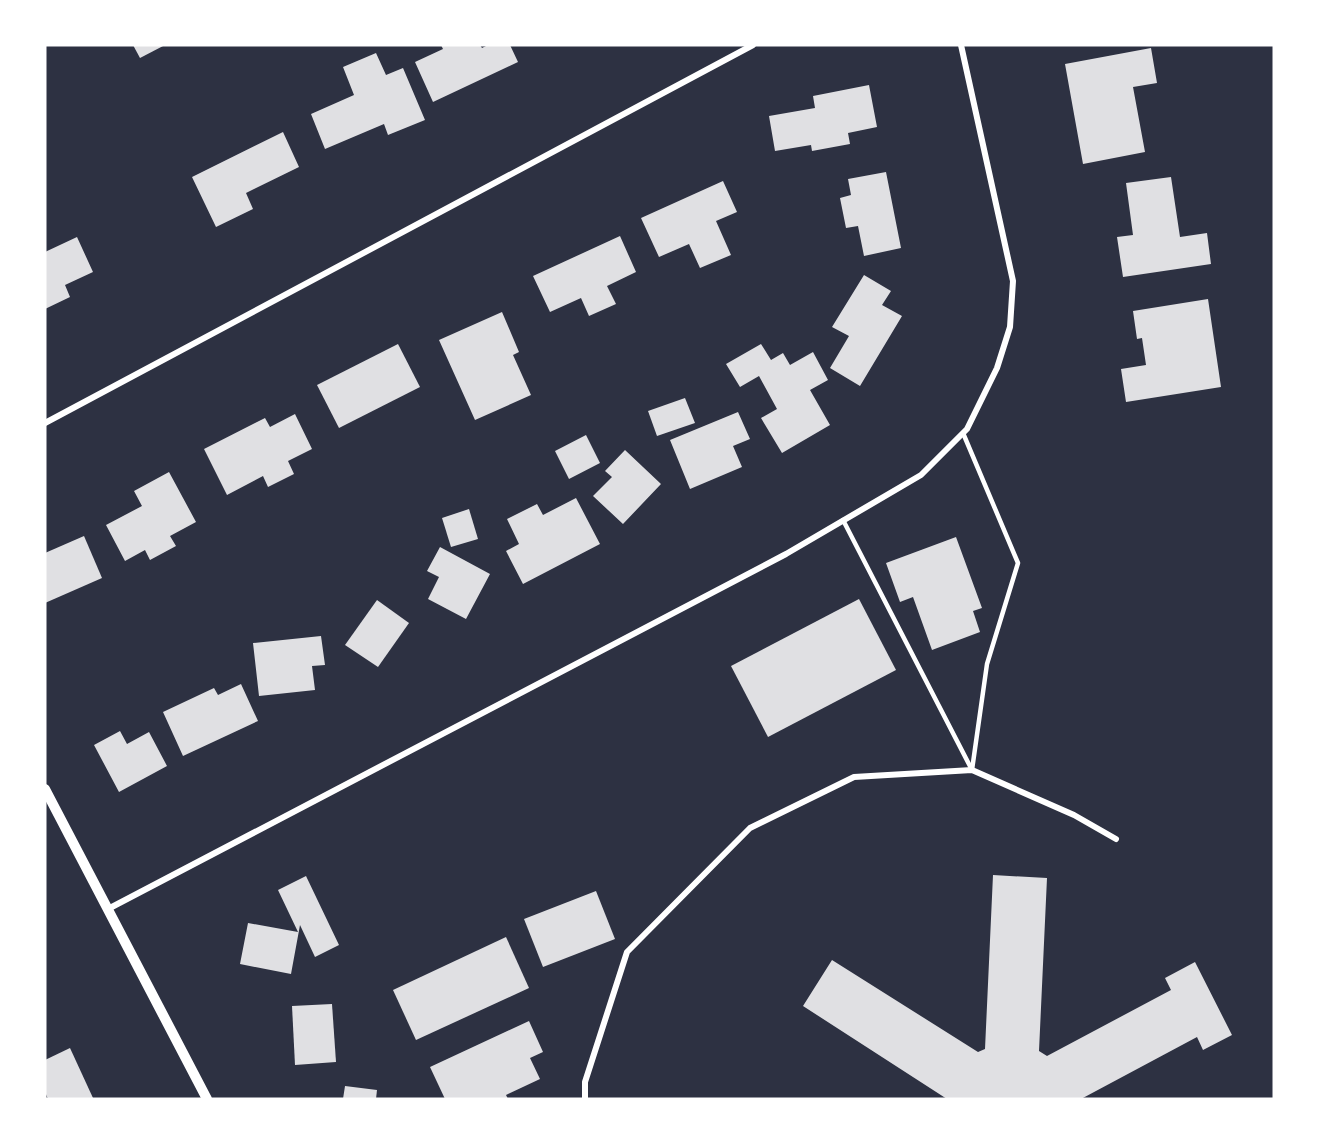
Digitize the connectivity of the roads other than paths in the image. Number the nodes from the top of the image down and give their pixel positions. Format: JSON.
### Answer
{"nodes":[{"id":1,"x":753,"y":45,"type":"edge"},
{"id":2,"x":961,"y":45,"type":"edge"},
{"id":3,"x":45,"y":423,"type":"edge"},
{"id":4,"x":963,"y":433,"type":"junction"},
{"id":5,"x":843,"y":520,"type":"junction"},
{"id":6,"x":972,"y":770,"type":"junction"},
{"id":7,"x":45,"y":789,"type":"edge"},
{"id":8,"x":1116,"y":839,"type":"dead end"},
{"id":9,"x":108,"y":909,"type":"junction"},
{"id":10,"x":207,"y":1099,"type":"edge"},
{"id":11,"x":585,"y":1099,"type":"edge"}],
"edges":[{"from":1,"to":3,"type":"street"},
{"from":2,"to":4,"type":"street"},
{"from":4,"to":5,"type":"street"},
{"from":4,"to":6,"type":"lane"},
{"from":5,"to":6,"type":"lane"},
{"from":5,"to":9,"type":"street"},
{"from":6,"to":8,"type":"street"},
{"from":6,"to":11,"type":"street"},
{"from":7,"to":9,"type":"street"},
{"from":9,"to":10,"type":"street"}]}
